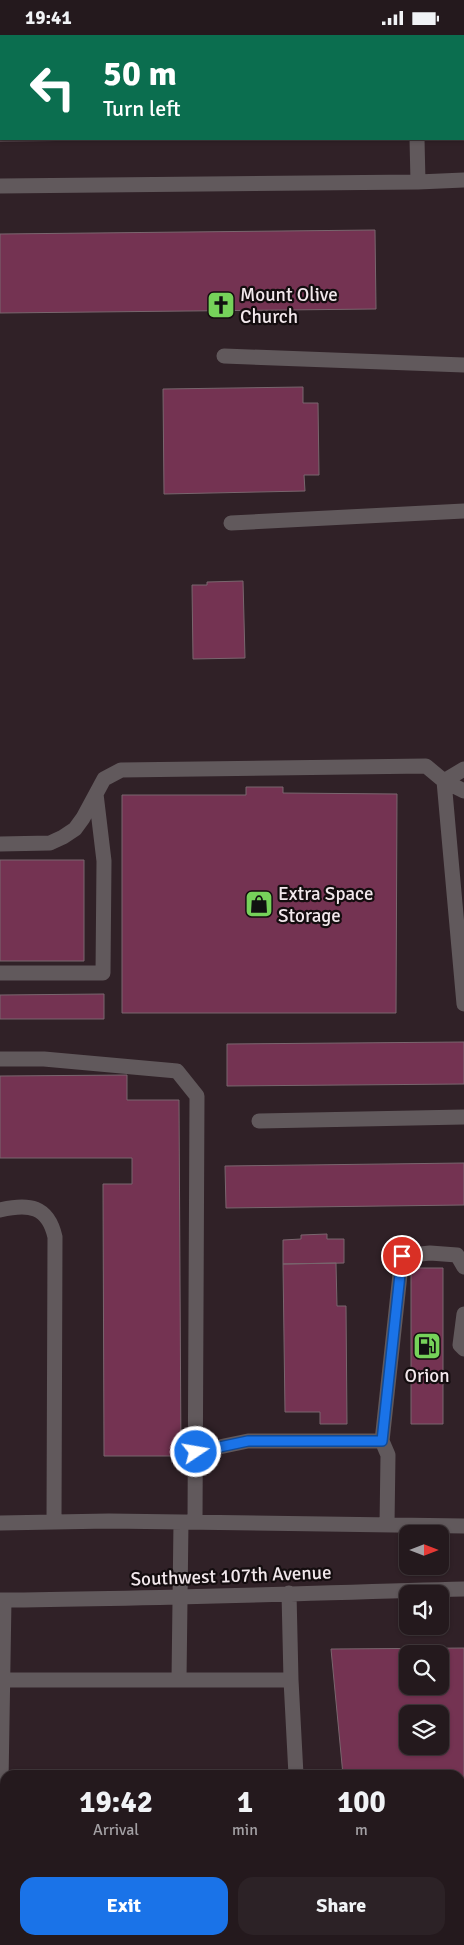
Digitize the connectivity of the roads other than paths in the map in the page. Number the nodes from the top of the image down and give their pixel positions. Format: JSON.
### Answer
{"nodes":[{"id":1,"x":417,"y":140,"type":"edge"},
{"id":2,"x":464,"y":181,"type":"edge"},
{"id":3,"x":418,"y":183,"type":"junction"},
{"id":4,"x":0,"y":186,"type":"edge"},
{"id":5,"x":224,"y":356,"type":"dead end"},
{"id":6,"x":464,"y":365,"type":"edge"},
{"id":7,"x":464,"y":511,"type":"edge"},
{"id":8,"x":232,"y":523,"type":"dead end"},
{"id":9,"x":464,"y":769,"type":"edge"},
{"id":10,"x":444,"y":781,"type":"junction"},
{"id":11,"x":464,"y":791,"type":"edge"},
{"id":12,"x":96,"y":792,"type":"junction"},
{"id":13,"x":0,"y":844,"type":"edge"},
{"id":14,"x":0,"y":973,"type":"edge"},
{"id":15,"x":464,"y":1005,"type":"edge"},
{"id":16,"x":0,"y":1059,"type":"edge"},
{"id":17,"x":464,"y":1117,"type":"edge"},
{"id":18,"x":259,"y":1121,"type":"dead end"},
{"id":19,"x":0,"y":1209,"type":"edge"},
{"id":20,"x":464,"y":1267,"type":"edge"},
{"id":21,"x":464,"y":1315,"type":"edge"},
{"id":22,"x":464,"y":1349,"type":"edge"},
{"id":23,"x":382,"y":1441,"type":"junction"},
{"id":24,"x":196,"y":1452,"type":"junction"},
{"id":25,"x":54,"y":1522,"type":"junction"},
{"id":26,"x":188,"y":1522,"type":"junction"},
{"id":27,"x":0,"y":1523,"type":"edge"},
{"id":28,"x":387,"y":1525,"type":"junction"},
{"id":29,"x":464,"y":1525,"type":"edge"},
{"id":30,"x":464,"y":1589,"type":"edge"},
{"id":31,"x":289,"y":1593,"type":"junction"},
{"id":32,"x":181,"y":1598,"type":"junction"},
{"id":33,"x":2,"y":1600,"type":"edge"},
{"id":34,"x":2,"y":1679,"type":"junction"},
{"id":35,"x":179,"y":1679,"type":"junction"},
{"id":36,"x":291,"y":1679,"type":"junction"},
{"id":37,"x":1,"y":1770,"type":"edge"},
{"id":38,"x":296,"y":1770,"type":"edge"}],
"edges":[{"from":1,"to":3,"type":"street"},
{"from":2,"to":3,"type":"street"},
{"from":3,"to":4,"type":"street"},
{"from":5,"to":6,"type":"street"},
{"from":7,"to":8,"type":"street"},
{"from":9,"to":10,"type":"street"},
{"from":10,"to":11,"type":"street"},
{"from":10,"to":12,"type":"street"},
{"from":10,"to":15,"type":"street"},
{"from":12,"to":13,"type":"street"},
{"from":12,"to":14,"type":"street"},
{"from":16,"to":24,"type":"street"},
{"from":17,"to":18,"type":"street"},
{"from":19,"to":25,"type":"street"},
{"from":20,"to":23,"type":"street"},
{"from":21,"to":22,"type":"street"},
{"from":23,"to":24,"type":"street"},
{"from":23,"to":28,"type":"street"},
{"from":24,"to":26,"type":"street"},
{"from":25,"to":26,"type":"street"},
{"from":25,"to":27,"type":"street"},
{"from":26,"to":28,"type":"street"},
{"from":26,"to":32,"type":"street"},
{"from":28,"to":29,"type":"street"},
{"from":30,"to":31,"type":"street","name":"Southwest 107th Avenue"},
{"from":31,"to":32,"type":"street","name":"Southwest 107th Avenue"},
{"from":31,"to":36,"type":"street"},
{"from":32,"to":33,"type":"street","name":"Southwest 107th Avenue"},
{"from":32,"to":35,"type":"street"},
{"from":33,"to":34,"type":"street"},
{"from":34,"to":35,"type":"street"},
{"from":34,"to":37,"type":"street"},
{"from":35,"to":36,"type":"street"},
{"from":36,"to":38,"type":"street"}]}
